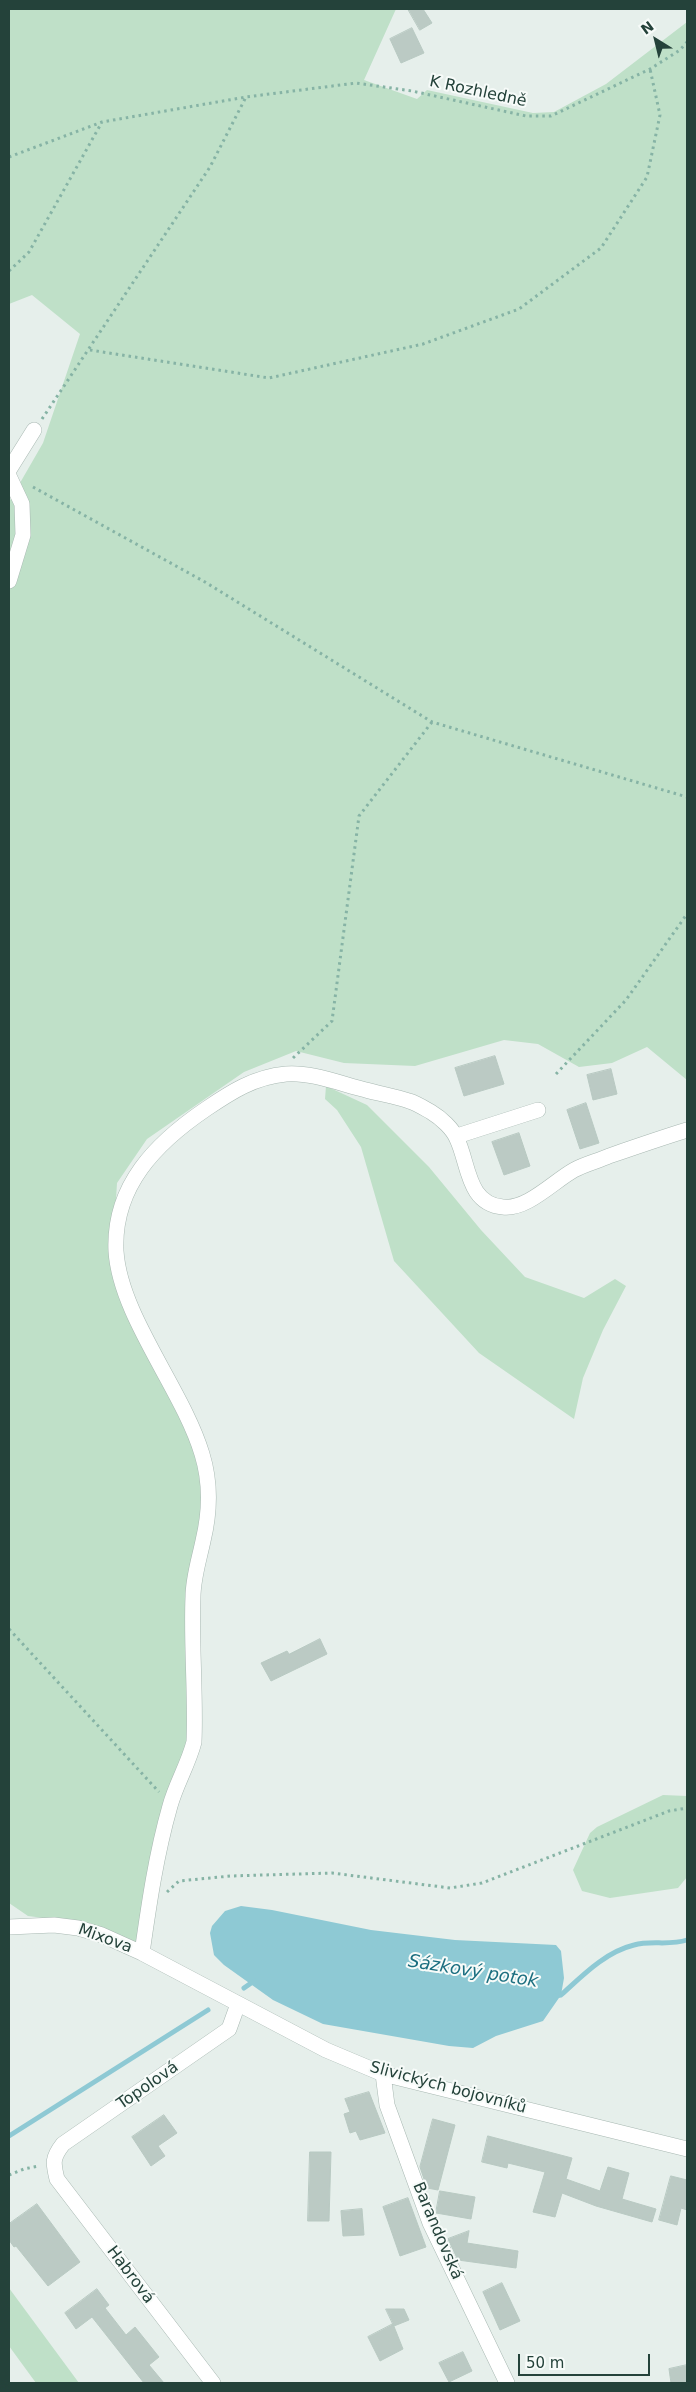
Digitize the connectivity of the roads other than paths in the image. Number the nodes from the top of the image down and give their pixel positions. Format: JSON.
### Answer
{"nodes":[{"id":1,"x":34,"y":430,"type":"road end"},
{"id":2,"x":9,"y":470,"type":"edge"},
{"id":3,"x":9,"y":476,"type":"edge"},
{"id":4,"x":9,"y":581,"type":"edge"},
{"id":5,"x":538,"y":1110,"type":"dead end"},
{"id":6,"x":687,"y":1130,"type":"edge"},
{"id":7,"x":457,"y":1136,"type":"junction"},
{"id":8,"x":9,"y":1928,"type":"edge"},
{"id":9,"x":142,"y":1953,"type":"junction"},
{"id":10,"x":238,"y":2004,"type":"junction"},
{"id":11,"x":383,"y":2074,"type":"junction"},
{"id":12,"x":687,"y":2148,"type":"edge"},
{"id":13,"x":54,"y":2164,"type":"joint"},
{"id":14,"x":213,"y":2383,"type":"edge"},
{"id":15,"x":507,"y":2383,"type":"edge"}],
"edges":[{"from":1,"to":2,"type":"street"},
{"from":3,"to":4,"type":"street"},
{"from":5,"to":7,"type":"street"},
{"from":6,"to":7,"type":"street"},
{"from":7,"to":9,"type":"street"},
{"from":8,"to":9,"type":"street","name":"Mixova"},
{"from":9,"to":10,"type":"street","name":"Slivických bojovníků"},
{"from":10,"to":11,"type":"street","name":"Slivických bojovníků"},
{"from":10,"to":13,"type":"street","name":"Topolová"},
{"from":11,"to":12,"type":"street","name":"Slivických bojovníků"},
{"from":11,"to":15,"type":"street","name":"Barandovská"},
{"from":13,"to":14,"type":"street","name":"Habrová"}]}
